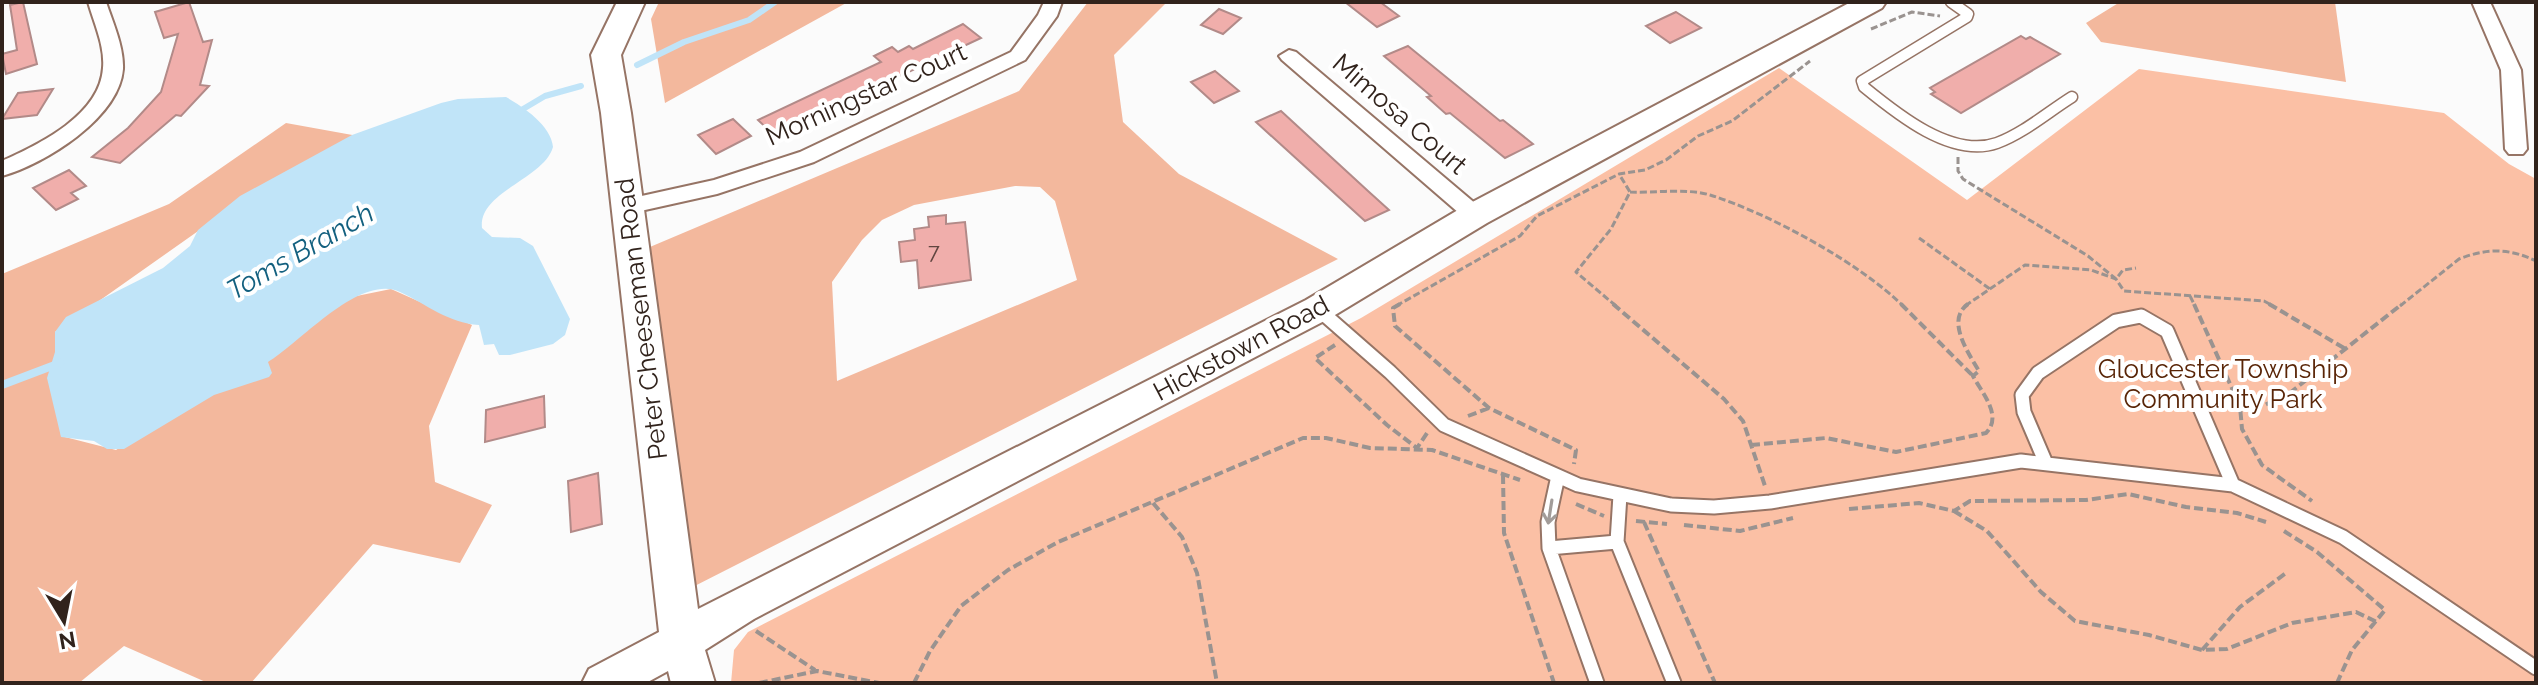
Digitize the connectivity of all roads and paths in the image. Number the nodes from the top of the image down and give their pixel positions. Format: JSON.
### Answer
{"nodes":[{"id":1,"x":97,"y":2,"type":"edge"},
{"id":2,"x":631,"y":2,"type":"edge"},
{"id":3,"x":1053,"y":2,"type":"edge"},
{"id":4,"x":1872,"y":2,"type":"edge"},
{"id":5,"x":1951,"y":2,"type":"edge"},
{"id":6,"x":2481,"y":2,"type":"edge"},
{"id":7,"x":1945,"y":18,"type":"dead end"},
{"id":8,"x":1861,"y":33,"type":"dead end"},
{"id":9,"x":1289,"y":56,"type":"dead end"},
{"id":10,"x":1812,"y":60,"type":"dead end"},
{"id":11,"x":2512,"y":83,"type":"junction"},
{"id":12,"x":2536,"y":94,"type":"edge"},
{"id":13,"x":2072,"y":97,"type":"dead end"},
{"id":14,"x":1960,"y":143,"type":"junction"},
{"id":15,"x":2516,"y":149,"type":"dead end"},
{"id":16,"x":2,"y":169,"type":"edge"},
{"id":17,"x":1619,"y":174,"type":"junction"},
{"id":18,"x":1630,"y":192,"type":"junction"},
{"id":19,"x":627,"y":206,"type":"junction"},
{"id":20,"x":1475,"y":215,"type":"junction"},
{"id":21,"x":1919,"y":238,"type":"dead end"},
{"id":22,"x":2536,"y":261,"type":"edge"},
{"id":23,"x":2136,"y":268,"type":"dead end"},
{"id":24,"x":1990,"y":289,"type":"dead end"},
{"id":25,"x":2190,"y":295,"type":"dead end"},
{"id":26,"x":1318,"y":309,"type":"junction"},
{"id":27,"x":1349,"y":336,"type":"junction"},
{"id":28,"x":1973,"y":376,"type":"dead end"},
{"id":29,"x":2240,"y":406,"type":"junction"},
{"id":30,"x":1489,"y":408,"type":"junction"},
{"id":31,"x":1444,"y":425,"type":"junction"},
{"id":32,"x":2045,"y":461,"type":"junction"},
{"id":33,"x":1503,"y":475,"type":"dead end"},
{"id":34,"x":1558,"y":476,"type":"junction"},
{"id":35,"x":1578,"y":485,"type":"junction"},
{"id":36,"x":2233,"y":485,"type":"junction"},
{"id":37,"x":1620,"y":495,"type":"junction"},
{"id":38,"x":1770,"y":502,"type":"junction"},
{"id":39,"x":1153,"y":503,"type":"dead end"},
{"id":40,"x":2318,"y":504,"type":"dead end"},
{"id":41,"x":1580,"y":506,"type":"dead end"},
{"id":42,"x":1954,"y":511,"type":"dead end"},
{"id":43,"x":1779,"y":521,"type":"dead end"},
{"id":44,"x":1644,"y":522,"type":"dead end"},
{"id":45,"x":1617,"y":542,"type":"junction"},
{"id":46,"x":1549,"y":548,"type":"junction"},
{"id":47,"x":2286,"y":573,"type":"dead end"},
{"id":48,"x":739,"y":606,"type":"junction"},
{"id":49,"x":2379,"y":623,"type":"dead end"},
{"id":50,"x":681,"y":642,"type":"junction"},
{"id":51,"x":2202,"y":650,"type":"junction"},
{"id":52,"x":2536,"y":668,"type":"edge"},
{"id":53,"x":817,"y":671,"type":"junction"},
{"id":54,"x":604,"y":683,"type":"edge"},
{"id":55,"x":693,"y":683,"type":"edge"},
{"id":56,"x":759,"y":683,"type":"edge"},
{"id":57,"x":879,"y":683,"type":"edge"},
{"id":58,"x":1217,"y":683,"type":"edge"},
{"id":59,"x":1554,"y":683,"type":"edge"},
{"id":60,"x":1597,"y":683,"type":"edge"},
{"id":61,"x":1674,"y":683,"type":"edge"},
{"id":62,"x":1715,"y":683,"type":"edge"}],
"edges":[{"from":1,"to":16,"type":"street"},
{"from":2,"to":19,"type":"street","name":"Peter Cheeseman Road"},
{"from":3,"to":19,"type":"street","name":"Morningstar Court"},
{"from":4,"to":20,"type":"street","name":"Hickstown Road"},
{"from":5,"to":14,"type":"lane"},
{"from":6,"to":11,"type":"street"},
{"from":7,"to":8,"type":"path"},
{"from":9,"to":20,"type":"street","name":"Mimosa Court"},
{"from":10,"to":17,"type":"path"},
{"from":11,"to":12,"type":"street"},
{"from":11,"to":15,"type":"street"},
{"from":13,"to":14,"type":"lane"},
{"from":14,"to":23,"type":"path"},
{"from":17,"to":18,"type":"path"},
{"from":17,"to":30,"type":"path"},
{"from":18,"to":28,"type":"path"},
{"from":18,"to":38,"type":"path"},
{"from":19,"to":50,"type":"street","name":"Peter Cheeseman Road"},
{"from":20,"to":26,"type":"street","name":"Hickstown Road"},
{"from":21,"to":24,"type":"path"},
{"from":22,"to":29,"type":"path"},
{"from":25,"to":29,"type":"path"},
{"from":26,"to":27,"type":"lane"},
{"from":26,"to":48,"type":"street","name":"Hickstown Road"},
{"from":27,"to":31,"type":"lane"},
{"from":27,"to":31,"type":"path"},
{"from":29,"to":40,"type":"path"},
{"from":30,"to":31,"type":"path"},
{"from":30,"to":35,"type":"path"},
{"from":31,"to":34,"type":"lane"},
{"from":32,"to":36,"type":"lane"},
{"from":32,"to":36,"type":"lane"},
{"from":32,"to":38,"type":"lane"},
{"from":33,"to":59,"type":"path"},
{"from":34,"to":35,"type":"lane"},
{"from":34,"to":46,"type":"lane","one_way":true},
{"from":35,"to":37,"type":"lane"},
{"from":35,"to":41,"type":"path"},
{"from":36,"to":52,"type":"lane"},
{"from":37,"to":38,"type":"lane"},
{"from":37,"to":45,"type":"lane"},
{"from":38,"to":43,"type":"path"},
{"from":39,"to":58,"type":"path"},
{"from":42,"to":51,"type":"path"},
{"from":44,"to":62,"type":"path"},
{"from":45,"to":46,"type":"lane"},
{"from":45,"to":61,"type":"lane"},
{"from":46,"to":60,"type":"lane"},
{"from":47,"to":51,"type":"path"},
{"from":48,"to":50,"type":"street","name":"Hickstown Road"},
{"from":48,"to":53,"type":"path"},
{"from":49,"to":51,"type":"path"},
{"from":50,"to":54,"type":"street","name":"Hickstown Road"},
{"from":50,"to":55,"type":"street","name":"Peter Cheeseman Road"},
{"from":53,"to":56,"type":"path"},
{"from":53,"to":57,"type":"path"}]}
